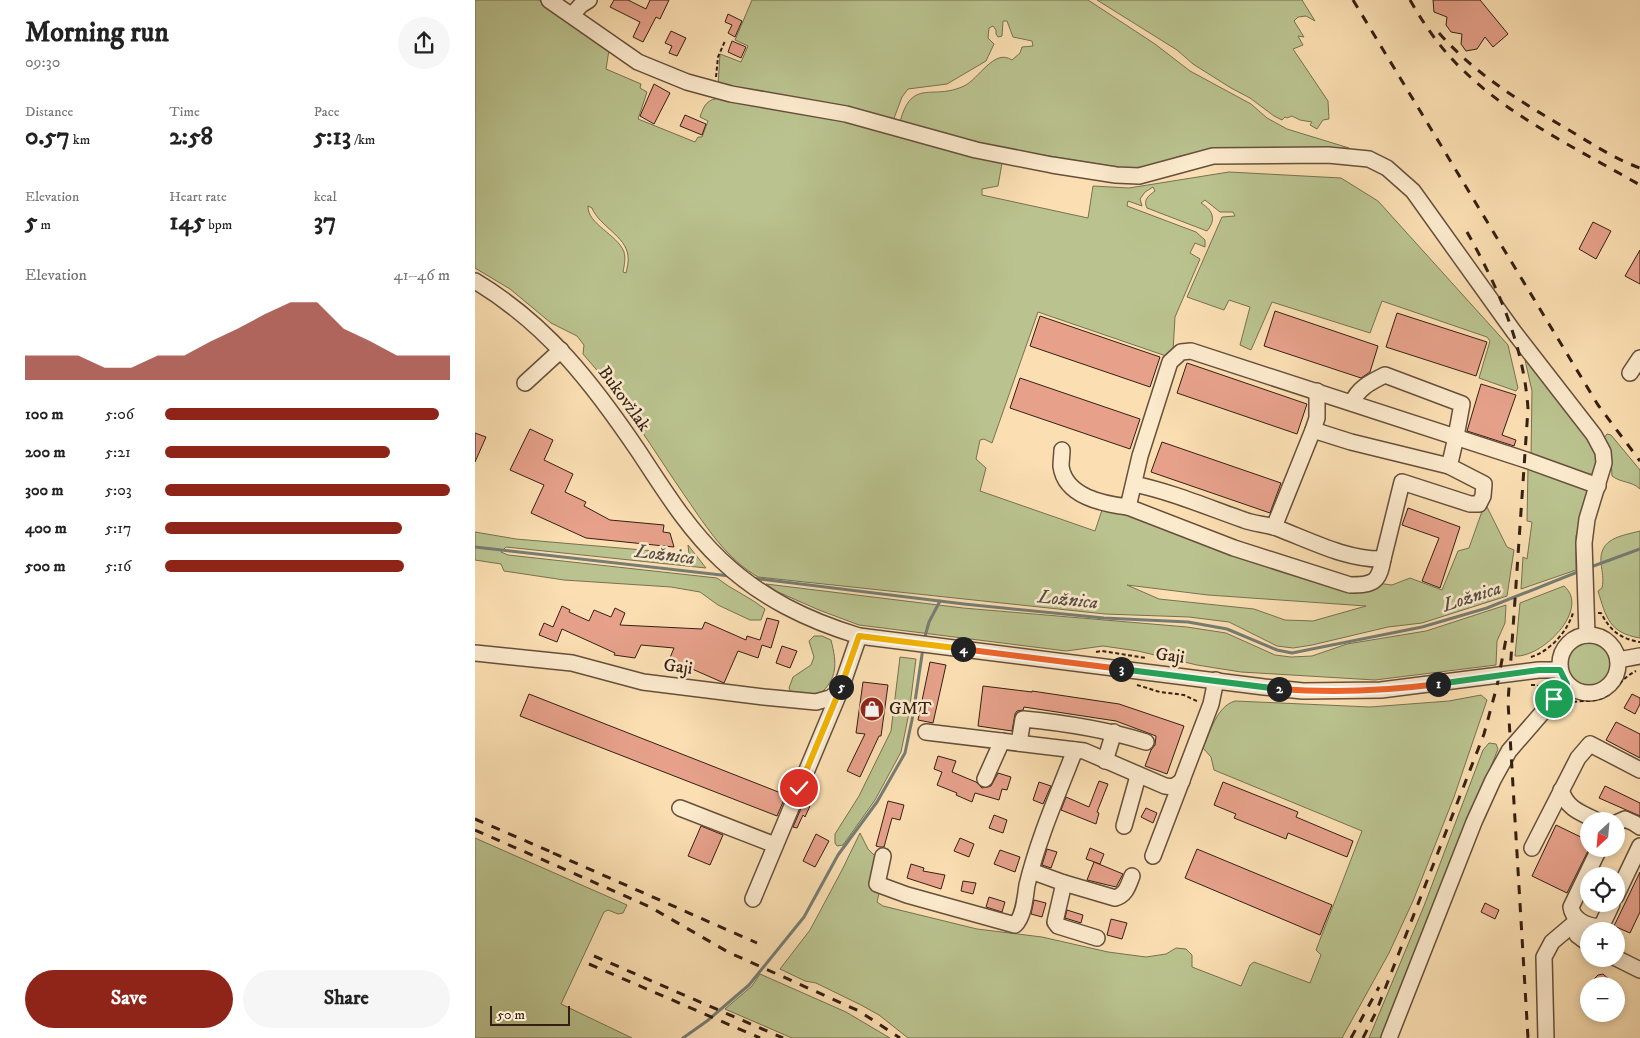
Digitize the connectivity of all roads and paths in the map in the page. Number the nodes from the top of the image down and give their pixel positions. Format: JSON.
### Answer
{"nodes":[{"id":1,"x":549,"y":0,"type":"edge"},
{"id":2,"x":589,"y":0,"type":"edge"},
{"id":3,"x":572,"y":15,"type":"junction"},
{"id":4,"x":725,"y":41,"type":"dead end"},
{"id":5,"x":715,"y":90,"type":"junction"},
{"id":6,"x":475,"y":282,"type":"edge"},
{"id":7,"x":561,"y":350,"type":"junction"},
{"id":8,"x":1640,"y":358,"type":"edge"},
{"id":9,"x":1630,"y":374,"type":"dead end"},
{"id":10,"x":525,"y":382,"type":"dead end"},
{"id":11,"x":1317,"y":392,"type":"junction"},
{"id":12,"x":1352,"y":403,"type":"junction"},
{"id":13,"x":1313,"y":430,"type":"junction"},
{"id":14,"x":1457,"y":439,"type":"junction"},
{"id":15,"x":1062,"y":450,"type":"dead end"},
{"id":16,"x":1407,"y":456,"type":"junction"},
{"id":17,"x":1449,"y":466,"type":"junction"},
{"id":18,"x":1402,"y":482,"type":"junction"},
{"id":19,"x":1134,"y":484,"type":"junction"},
{"id":20,"x":1598,"y":486,"type":"junction"},
{"id":21,"x":1128,"y":507,"type":"junction"},
{"id":22,"x":1275,"y":527,"type":"junction"},
{"id":23,"x":1383,"y":559,"type":"junction"},
{"id":24,"x":757,"y":589,"type":"joint"},
{"id":25,"x":1587,"y":613,"type":"junction"},
{"id":26,"x":1587,"y":635,"type":"junction"},
{"id":27,"x":859,"y":636,"type":"junction"},
{"id":28,"x":1640,"y":642,"type":"edge"},
{"id":29,"x":475,"y":652,"type":"edge"},
{"id":30,"x":1094,"y":653,"type":"dead end"},
{"id":31,"x":1640,"y":656,"type":"edge"},
{"id":32,"x":1527,"y":659,"type":"dead end"},
{"id":33,"x":1153,"y":660,"type":"dead end"},
{"id":34,"x":1617,"y":660,"type":"junction"},
{"id":35,"x":1560,"y":670,"type":"junction"},
{"id":36,"x":1216,"y":680,"type":"junction"},
{"id":37,"x":1567,"y":684,"type":"junction"},
{"id":38,"x":840,"y":691,"type":"junction"},
{"id":39,"x":926,"y":732,"type":"dead end"},
{"id":40,"x":1114,"y":732,"type":"junction"},
{"id":41,"x":1002,"y":741,"type":"junction"},
{"id":42,"x":1146,"y":742,"type":"dead end"},
{"id":43,"x":1019,"y":743,"type":"junction"},
{"id":44,"x":1075,"y":750,"type":"junction"},
{"id":45,"x":1105,"y":761,"type":"junction"},
{"id":46,"x":1640,"y":770,"type":"edge"},
{"id":47,"x":1138,"y":776,"type":"junction"},
{"id":48,"x":985,"y":779,"type":"dead end"},
{"id":49,"x":1182,"y":781,"type":"junction"},
{"id":50,"x":1561,"y":790,"type":"junction"},
{"id":51,"x":681,"y":808,"type":"dead end"},
{"id":52,"x":1580,"y":812,"type":"edge"},
{"id":53,"x":1625,"y":820,"type":"edge"},
{"id":54,"x":1125,"y":826,"type":"dead end"},
{"id":55,"x":1640,"y":827,"type":"edge"},
{"id":56,"x":775,"y":845,"type":"junction"},
{"id":57,"x":1640,"y":846,"type":"edge"},
{"id":58,"x":1532,"y":848,"type":"dead end"},
{"id":59,"x":883,"y":856,"type":"dead end"},
{"id":60,"x":1153,"y":856,"type":"dead end"},
{"id":61,"x":1595,"y":858,"type":"edge"},
{"id":62,"x":1031,"y":871,"type":"junction"},
{"id":63,"x":1131,"y":876,"type":"dead end"},
{"id":64,"x":1625,"y":877,"type":"edge"},
{"id":65,"x":1064,"y":883,"type":"junction"},
{"id":66,"x":753,"y":899,"type":"dead end"},
{"id":67,"x":1608,"y":912,"type":"edge"},
{"id":68,"x":1575,"y":922,"type":"junction"},
{"id":69,"x":1580,"y":937,"type":"edge"},
{"id":70,"x":1097,"y":938,"type":"dead end"},
{"id":71,"x":1625,"y":962,"type":"edge"},
{"id":72,"x":1640,"y":970,"type":"edge"},
{"id":73,"x":1389,"y":1038,"type":"edge"},
{"id":74,"x":1546,"y":1038,"type":"edge"}],
"edges":[{"from":1,"to":3,"type":"street"},
{"from":2,"to":3,"type":"street"},
{"from":3,"to":5,"type":"street"},
{"from":4,"to":5,"type":"path"},
{"from":5,"to":20,"type":"street"},
{"from":6,"to":7,"type":"street","name":"Bukovžlak"},
{"from":7,"to":10,"type":"street"},
{"from":7,"to":24,"type":"street","name":"Bukovžlak"},
{"from":8,"to":9,"type":"street"},
{"from":11,"to":12,"type":"street"},
{"from":11,"to":13,"type":"street"},
{"from":11,"to":19,"type":"street"},
{"from":12,"to":14,"type":"street"},
{"from":12,"to":14,"type":"street"},
{"from":13,"to":16,"type":"street"},
{"from":13,"to":22,"type":"street"},
{"from":14,"to":17,"type":"street"},
{"from":14,"to":20,"type":"street"},
{"from":15,"to":21,"type":"street"},
{"from":16,"to":17,"type":"street"},
{"from":16,"to":18,"type":"street"},
{"from":17,"to":18,"type":"street"},
{"from":18,"to":23,"type":"street"},
{"from":19,"to":21,"type":"street"},
{"from":19,"to":22,"type":"street"},
{"from":20,"to":25,"type":"street"},
{"from":21,"to":23,"type":"street"},
{"from":22,"to":23,"type":"street"},
{"from":24,"to":27,"type":"street","name":"Gaji"},
{"from":25,"to":26,"type":"street"},
{"from":25,"to":28,"type":"path"},
{"from":25,"to":32,"type":"path"},
{"from":26,"to":34,"type":"street"},
{"from":26,"to":35,"type":"street"},
{"from":27,"to":36,"type":"street","name":"Gaji"},
{"from":27,"to":38,"type":"street"},
{"from":29,"to":38,"type":"street","name":"Gaji"},
{"from":30,"to":33,"type":"path"},
{"from":31,"to":34,"type":"street"},
{"from":34,"to":37,"type":"street"},
{"from":35,"to":36,"type":"street","name":"Gaji"},
{"from":35,"to":37,"type":"street"},
{"from":36,"to":49,"type":"street"},
{"from":37,"to":73,"type":"street"},
{"from":38,"to":56,"type":"street"},
{"from":39,"to":41,"type":"street"},
{"from":40,"to":42,"type":"street"},
{"from":40,"to":43,"type":"street"},
{"from":40,"to":45,"type":"street"},
{"from":41,"to":43,"type":"street"},
{"from":41,"to":48,"type":"street"},
{"from":43,"to":44,"type":"street"},
{"from":44,"to":45,"type":"street"},
{"from":44,"to":62,"type":"street"},
{"from":45,"to":47,"type":"street"},
{"from":46,"to":50,"type":"street"},
{"from":47,"to":49,"type":"street"},
{"from":47,"to":54,"type":"street"},
{"from":49,"to":60,"type":"street"},
{"from":50,"to":52,"type":"street"},
{"from":50,"to":58,"type":"street"},
{"from":51,"to":56,"type":"street"},
{"from":53,"to":55,"type":"street"},
{"from":56,"to":66,"type":"street"},
{"from":57,"to":64,"type":"street"},
{"from":59,"to":62,"type":"street"},
{"from":61,"to":68,"type":"street"},
{"from":62,"to":65,"type":"street"},
{"from":63,"to":65,"type":"street"},
{"from":65,"to":70,"type":"street"},
{"from":67,"to":68,"type":"street"},
{"from":68,"to":69,"type":"street"},
{"from":68,"to":74,"type":"street"},
{"from":71,"to":72,"type":"street"}]}
